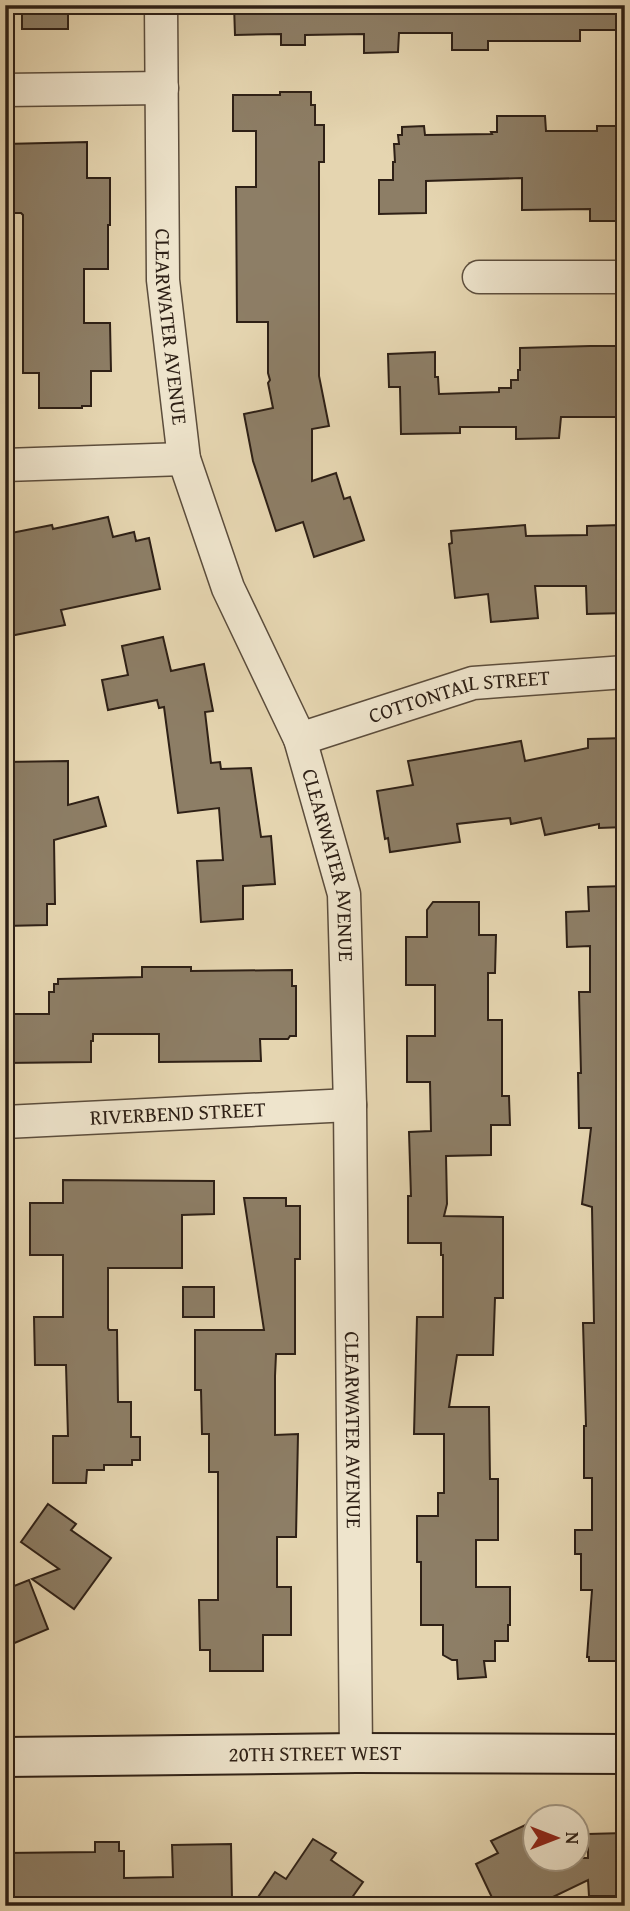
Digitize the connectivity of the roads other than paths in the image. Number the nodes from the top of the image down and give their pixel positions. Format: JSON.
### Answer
{"nodes":[{"id":1,"x":161,"y":5,"type":"edge"},
{"id":2,"x":162,"y":88,"type":"junction"},
{"id":3,"x":5,"y":90,"type":"edge"},
{"id":4,"x":479,"y":277,"type":"dead end"},
{"id":5,"x":625,"y":277,"type":"edge"},
{"id":6,"x":184,"y":459,"type":"junction"},
{"id":7,"x":5,"y":465,"type":"edge"},
{"id":8,"x":625,"y":672,"type":"edge"},
{"id":9,"x":300,"y":738,"type":"junction"},
{"id":10,"x":350,"y":1105,"type":"junction"},
{"id":11,"x":5,"y":1122,"type":"edge"},
{"id":12,"x":356,"y":1753,"type":"junction"},
{"id":13,"x":625,"y":1754,"type":"edge"},
{"id":14,"x":5,"y":1757,"type":"edge"}],
"edges":[{"from":1,"to":2,"type":"street","name":"CLEARWATER AVENUE"},
{"from":2,"to":3,"type":"street"},
{"from":2,"to":6,"type":"street","name":"CLEARWATER AVENUE"},
{"from":4,"to":5,"type":"street"},
{"from":6,"to":7,"type":"street"},
{"from":6,"to":9,"type":"street","name":"CLEARWATER AVENUE"},
{"from":8,"to":9,"type":"street","name":"COTTONTAIL STREET"},
{"from":9,"to":10,"type":"street","name":"CLEARWATER AVENUE"},
{"from":10,"to":11,"type":"street","name":"RIVERBEND STREET"},
{"from":10,"to":12,"type":"street","name":"CLEARWATER AVENUE"},
{"from":12,"to":13,"type":"street","name":"20TH STREET WEST"},
{"from":12,"to":14,"type":"street","name":"20TH STREET WEST"}]}
